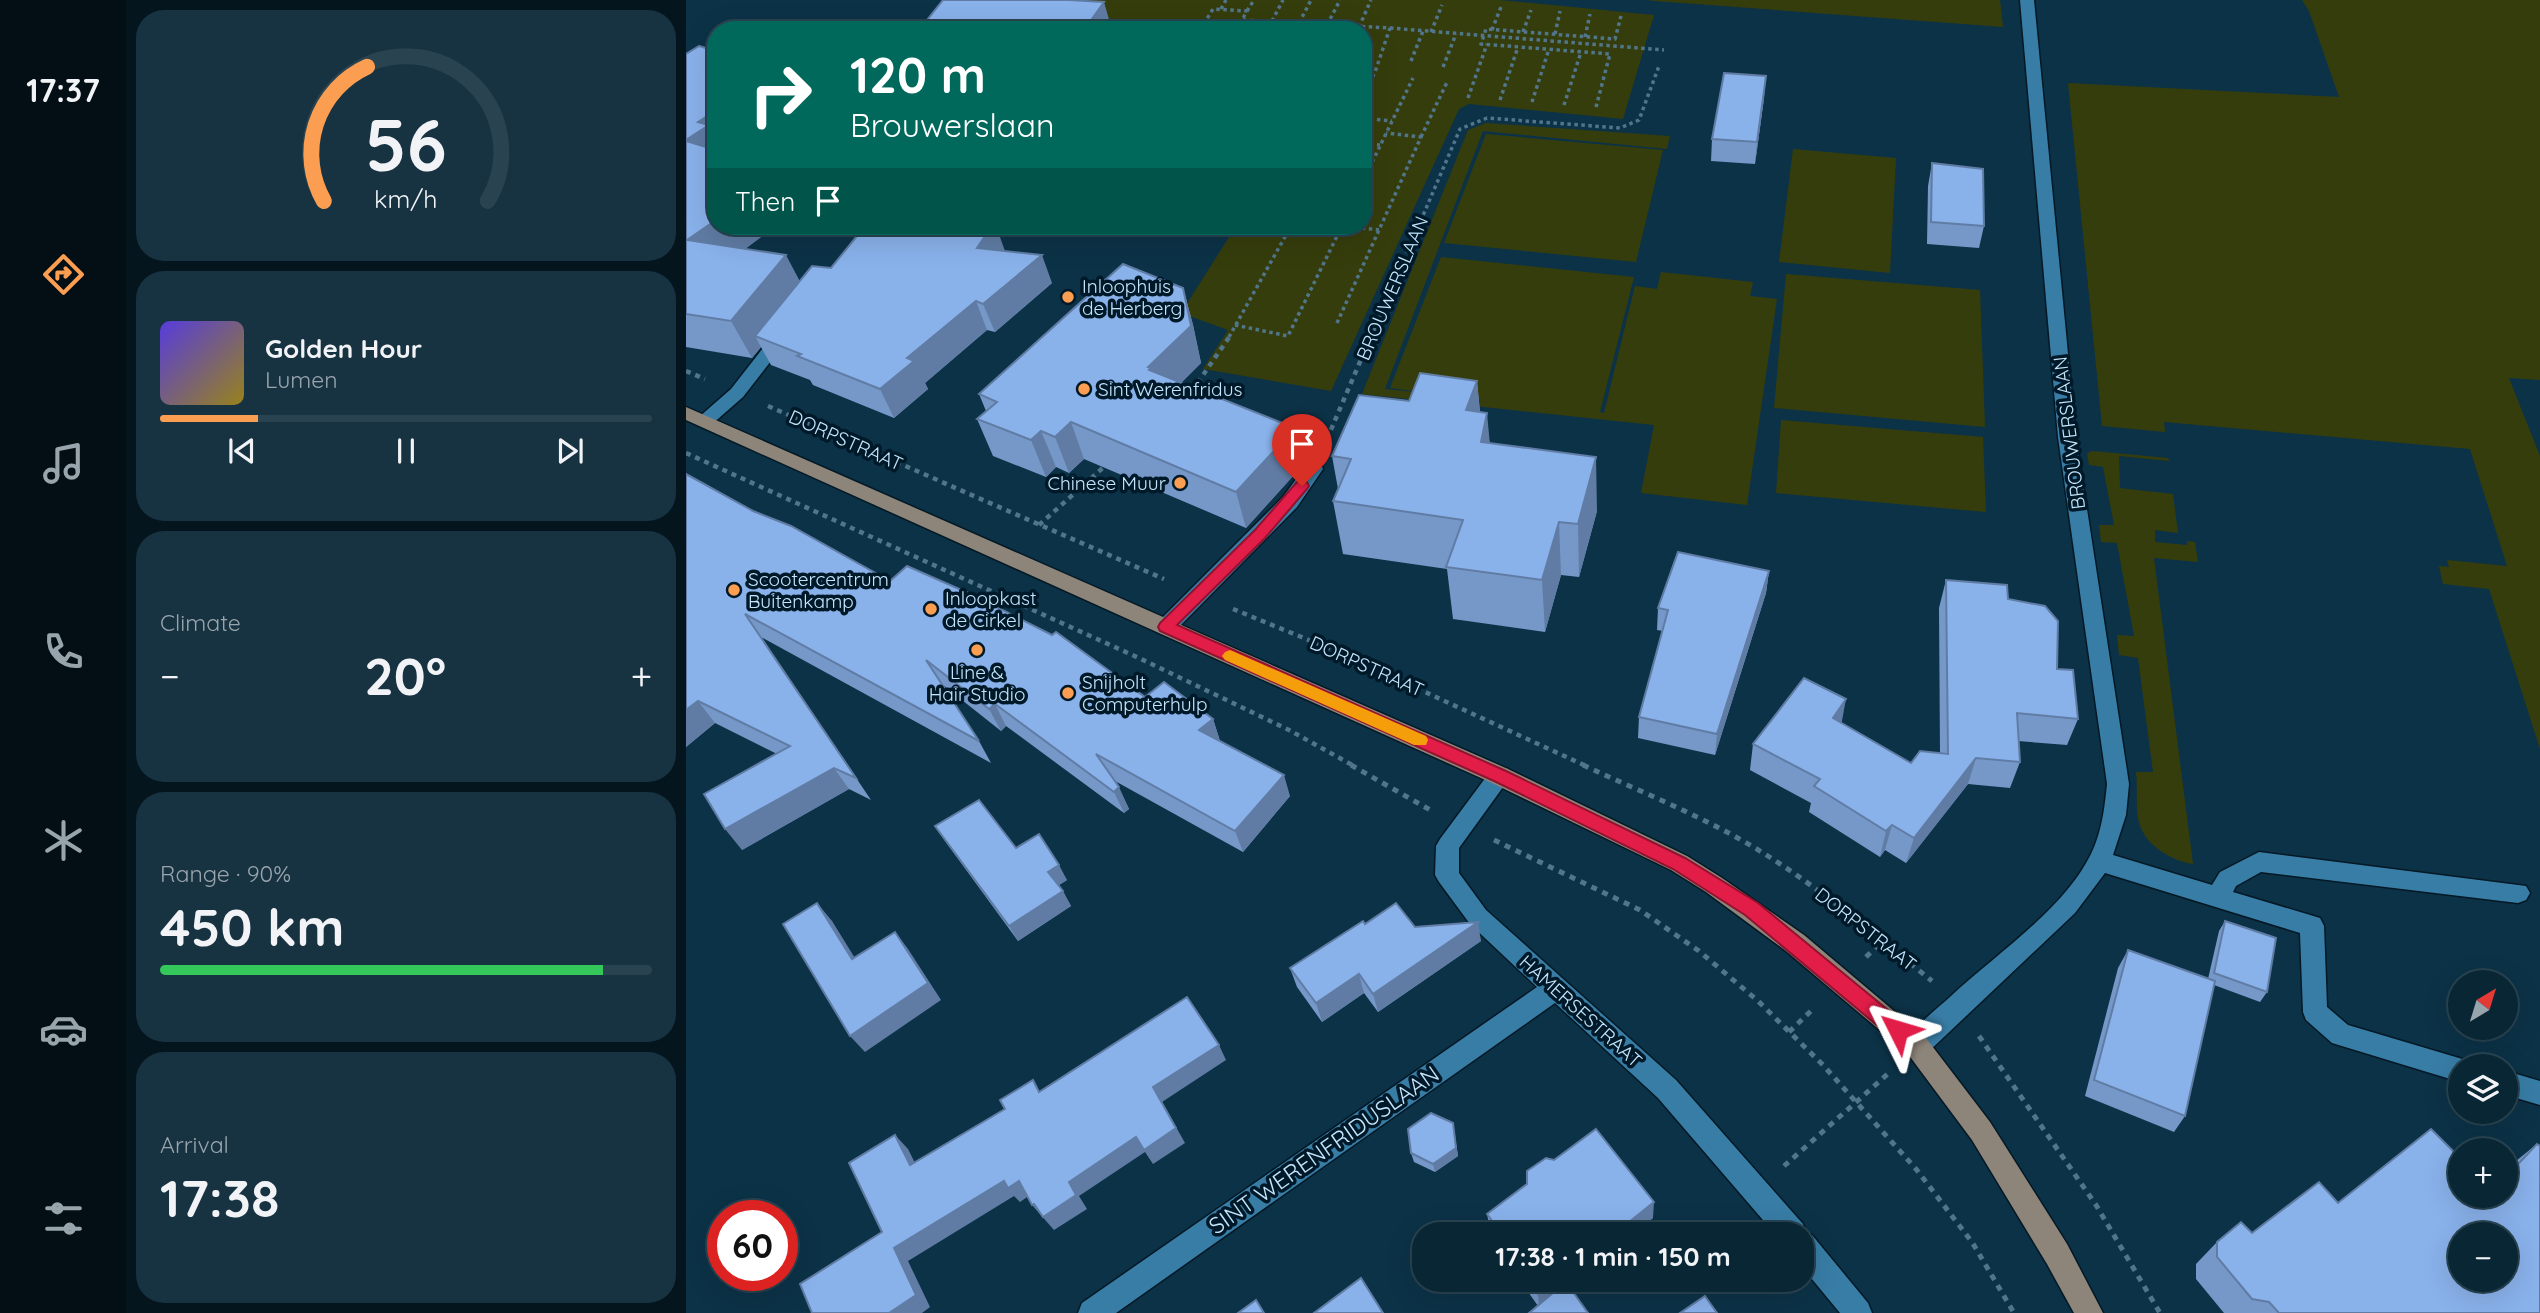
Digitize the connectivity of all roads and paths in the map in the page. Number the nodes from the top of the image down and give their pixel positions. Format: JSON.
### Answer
{"nodes":[{"id":1,"x":1226,"y":0,"type":"edge"},
{"id":2,"x":1254,"y":0,"type":"edge"},
{"id":3,"x":1283,"y":0,"type":"edge"},
{"id":4,"x":1311,"y":0,"type":"edge"},
{"id":5,"x":1340,"y":0,"type":"edge"},
{"id":6,"x":1371,"y":0,"type":"edge"},
{"id":7,"x":2027,"y":0,"type":"edge"},
{"id":8,"x":1442,"y":5,"type":"dead end"},
{"id":9,"x":1501,"y":7,"type":"dead end"},
{"id":10,"x":1221,"y":9,"type":"junction"},
{"id":11,"x":1531,"y":10,"type":"dead end"},
{"id":12,"x":1247,"y":11,"type":"junction"},
{"id":13,"x":1560,"y":12,"type":"dead end"},
{"id":14,"x":1590,"y":14,"type":"dead end"},
{"id":15,"x":1621,"y":16,"type":"dead end"},
{"id":16,"x":1242,"y":20,"type":"joint"},
{"id":17,"x":1205,"y":21,"type":"edge"},
{"id":18,"x":1270,"y":21,"type":"joint"},
{"id":19,"x":1299,"y":21,"type":"edge"},
{"id":20,"x":1328,"y":21,"type":"edge"},
{"id":21,"x":1362,"y":21,"type":"edge"},
{"id":22,"x":1372,"y":27,"type":"edge"},
{"id":23,"x":1390,"y":28,"type":"junction"},
{"id":24,"x":1492,"y":30,"type":"junction"},
{"id":25,"x":1423,"y":31,"type":"junction"},
{"id":26,"x":1431,"y":32,"type":"junction"},
{"id":27,"x":1523,"y":32,"type":"junction"},
{"id":28,"x":1457,"y":34,"type":"junction"},
{"id":29,"x":1555,"y":34,"type":"junction"},
{"id":30,"x":1484,"y":36,"type":"junction"},
{"id":31,"x":1585,"y":37,"type":"junction"},
{"id":32,"x":1488,"y":44,"type":"junction"},
{"id":33,"x":1518,"y":47,"type":"junction"},
{"id":34,"x":1549,"y":49,"type":"junction"},
{"id":35,"x":1664,"y":50,"type":"dead end"},
{"id":36,"x":1581,"y":52,"type":"junction"},
{"id":37,"x":1411,"y":61,"type":"dead end"},
{"id":38,"x":1659,"y":66,"type":"dead end"},
{"id":39,"x":1443,"y":67,"type":"dead end"},
{"id":40,"x":1372,"y":72,"type":"edge"},
{"id":41,"x":1376,"y":72,"type":"junction"},
{"id":42,"x":1413,"y":78,"type":"dead end"},
{"id":43,"x":1372,"y":79,"type":"edge"},
{"id":44,"x":1448,"y":80,"type":"dead end"},
{"id":45,"x":1468,"y":98,"type":"dead end"},
{"id":46,"x":1500,"y":100,"type":"dead end"},
{"id":47,"x":1532,"y":102,"type":"dead end"},
{"id":48,"x":1564,"y":105,"type":"dead end"},
{"id":49,"x":1596,"y":107,"type":"dead end"},
{"id":50,"x":1372,"y":119,"type":"edge"},
{"id":51,"x":1392,"y":121,"type":"junction"},
{"id":52,"x":1386,"y":133,"type":"junction"},
{"id":53,"x":1421,"y":137,"type":"junction"},
{"id":54,"x":1372,"y":144,"type":"edge"},
{"id":55,"x":1380,"y":145,"type":"junction"},
{"id":56,"x":1372,"y":162,"type":"edge"},
{"id":57,"x":1372,"y":229,"type":"edge"},
{"id":58,"x":1378,"y":230,"type":"junction"},
{"id":59,"x":1286,"y":235,"type":"edge"},
{"id":60,"x":1338,"y":235,"type":"edge"},
{"id":61,"x":794,"y":320,"type":"edge"},
{"id":62,"x":1337,"y":323,"type":"dead end"},
{"id":63,"x":1235,"y":325,"type":"junction"},
{"id":64,"x":687,"y":372,"type":"edge"},
{"id":65,"x":686,"y":383,"type":"edge"},
{"id":66,"x":737,"y":393,"type":"junction"},
{"id":67,"x":1185,"y":399,"type":"edge"},
{"id":68,"x":696,"y":417,"type":"edge"},
{"id":69,"x":686,"y":453,"type":"edge"},
{"id":70,"x":1109,"y":463,"type":"edge"},
{"id":71,"x":1314,"y":469,"type":"joint"},
{"id":72,"x":1039,"y":525,"type":"junction"},
{"id":73,"x":1199,"y":594,"type":"junction"},
{"id":74,"x":1166,"y":627,"type":"junction"},
{"id":75,"x":1500,"y":776,"type":"junction"},
{"id":76,"x":1462,"y":826,"type":"junction"},
{"id":77,"x":2099,"y":861,"type":"junction"},
{"id":78,"x":2518,"y":892,"type":"dead end"},
{"id":79,"x":2218,"y":897,"type":"junction"},
{"id":80,"x":1556,"y":988,"type":"junction"},
{"id":81,"x":1957,"y":1006,"type":"junction"},
{"id":82,"x":1917,"y":1046,"type":"junction"},
{"id":83,"x":2448,"y":1066,"type":"edge"},
{"id":84,"x":2518,"y":1087,"type":"edge"},
{"id":85,"x":2540,"y":1093,"type":"edge"},
{"id":86,"x":1858,"y":1103,"type":"junction"},
{"id":87,"x":1756,"y":1189,"type":"junction"},
{"id":88,"x":1783,"y":1222,"type":"edge"},
{"id":89,"x":1814,"y":1260,"type":"edge"},
{"id":90,"x":1092,"y":1313,"type":"edge"},
{"id":91,"x":1858,"y":1313,"type":"edge"},
{"id":92,"x":2014,"y":1313,"type":"edge"},
{"id":93,"x":2089,"y":1313,"type":"edge"},
{"id":94,"x":2160,"y":1313,"type":"edge"}],
"edges":[{"from":1,"to":10,"type":"path"},
{"from":2,"to":12,"type":"path"},
{"from":3,"to":18,"type":"path"},
{"from":4,"to":19,"type":"path"},
{"from":5,"to":20,"type":"path"},
{"from":6,"to":21,"type":"path"},
{"from":7,"to":77,"type":"street","name":"BROUWERSLAAN"},
{"from":8,"to":26,"type":"path"},
{"from":9,"to":24,"type":"path"},
{"from":10,"to":12,"type":"path"},
{"from":10,"to":17,"type":"path"},
{"from":11,"to":27,"type":"path"},
{"from":12,"to":16,"type":"path"},
{"from":13,"to":29,"type":"path"},
{"from":14,"to":31,"type":"path"},
{"from":15,"to":31,"type":"path"},
{"from":16,"to":18,"type":"path"},
{"from":22,"to":23,"type":"path"},
{"from":23,"to":25,"type":"path"},
{"from":23,"to":41,"type":"path"},
{"from":24,"to":27,"type":"path"},
{"from":24,"to":30,"type":"path"},
{"from":25,"to":26,"type":"path"},
{"from":25,"to":37,"type":"path"},
{"from":26,"to":28,"type":"path"},
{"from":27,"to":29,"type":"path"},
{"from":28,"to":30,"type":"path"},
{"from":28,"to":39,"type":"path"},
{"from":29,"to":31,"type":"path"},
{"from":30,"to":32,"type":"path"},
{"from":30,"to":35,"type":"path"},
{"from":32,"to":33,"type":"path"},
{"from":32,"to":45,"type":"path"},
{"from":33,"to":34,"type":"path"},
{"from":33,"to":46,"type":"path"},
{"from":34,"to":36,"type":"path"},
{"from":34,"to":47,"type":"path"},
{"from":36,"to":48,"type":"path"},
{"from":36,"to":49,"type":"path"},
{"from":38,"to":71,"type":"path","name":"BROUWERSLAAN"},
{"from":40,"to":41,"type":"path"},
{"from":41,"to":43,"type":"path"},
{"from":42,"to":51,"type":"path"},
{"from":44,"to":53,"type":"path"},
{"from":50,"to":51,"type":"path"},
{"from":51,"to":52,"type":"path"},
{"from":52,"to":53,"type":"path"},
{"from":52,"to":55,"type":"path"},
{"from":53,"to":58,"type":"path"},
{"from":54,"to":55,"type":"path"},
{"from":55,"to":56,"type":"path"},
{"from":57,"to":58,"type":"path"},
{"from":58,"to":62,"type":"path"},
{"from":59,"to":63,"type":"path"},
{"from":60,"to":63,"type":"path"},
{"from":61,"to":66,"type":"street","name":"DORPSTRAAT"},
{"from":63,"to":67,"type":"path"},
{"from":64,"to":65,"type":"path"},
{"from":64,"to":66,"type":"path","name":"DORPSTRAAT"},
{"from":66,"to":68,"type":"street","name":"DORPSTRAAT"},
{"from":66,"to":72,"type":"path","name":"DORPSTRAAT"},
{"from":68,"to":74,"type":"main road","name":"DORPSTRAAT"},
{"from":69,"to":76,"type":"path"},
{"from":70,"to":72,"type":"path"},
{"from":71,"to":73,"type":"street"},
{"from":72,"to":73,"type":"path","name":"DORPSTRAAT"},
{"from":73,"to":74,"type":"street"},
{"from":73,"to":81,"type":"path","name":"DORPSTRAAT"},
{"from":74,"to":75,"type":"main road","name":"DORPSTRAAT"},
{"from":75,"to":76,"type":"street","name":"HAMERSESTRAAT"},
{"from":75,"to":82,"type":"main road","name":"DORPSTRAAT"},
{"from":76,"to":80,"type":"street","name":"HAMERSESTRAAT"},
{"from":76,"to":86,"type":"path"},
{"from":77,"to":79,"type":"street"},
{"from":77,"to":81,"type":"street","name":"BROUWERSLAAN"},
{"from":78,"to":79,"type":"street"},
{"from":79,"to":83,"type":"street"},
{"from":80,"to":87,"type":"street","name":"HAMERSESTRAAT"},
{"from":80,"to":90,"type":"street","name":"SINT WERENFRIDUSLAAN"},
{"from":81,"to":82,"type":"street","name":"BROUWERSLAAN"},
{"from":81,"to":94,"type":"path"},
{"from":82,"to":86,"type":"path"},
{"from":82,"to":93,"type":"main road"},
{"from":84,"to":85,"type":"street"},
{"from":86,"to":87,"type":"path"},
{"from":86,"to":92,"type":"path"},
{"from":87,"to":88,"type":"street","name":"HAMERSESTRAAT"},
{"from":89,"to":91,"type":"street"}]}
